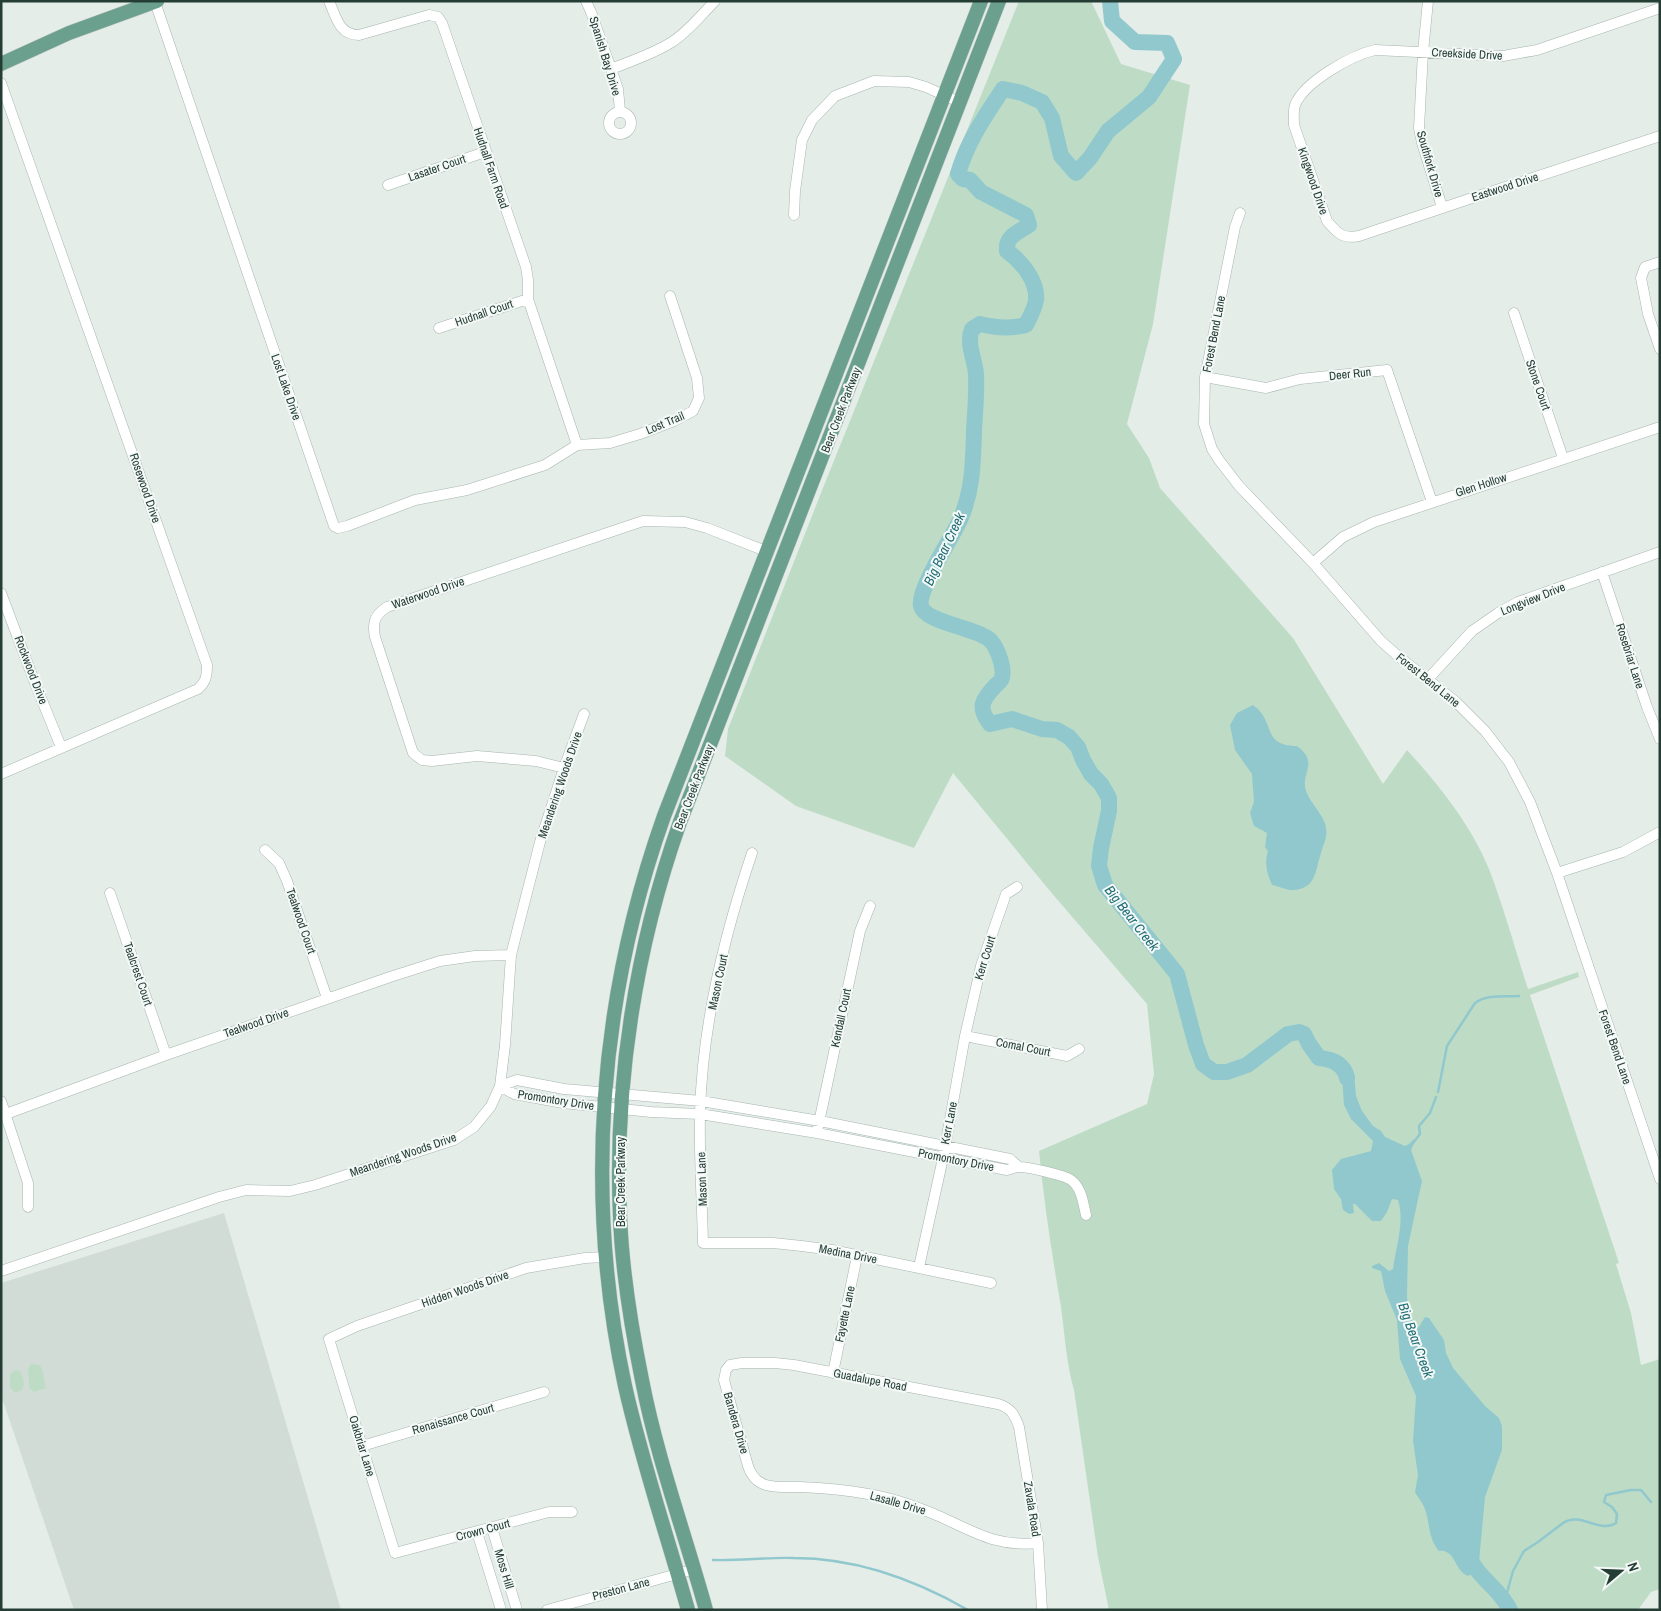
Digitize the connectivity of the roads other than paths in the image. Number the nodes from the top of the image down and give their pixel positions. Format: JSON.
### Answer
{"nodes":[{"id":1,"x":329,"y":1,"type":"edge"},
{"id":2,"x":586,"y":1,"type":"edge"},
{"id":3,"x":715,"y":1,"type":"edge"},
{"id":4,"x":981,"y":1,"type":"edge"},
{"id":5,"x":1000,"y":1,"type":"edge"},
{"id":6,"x":1428,"y":1,"type":"edge"},
{"id":7,"x":156,"y":2,"type":"edge"},
{"id":8,"x":1660,"y":8,"type":"edge"},
{"id":9,"x":1423,"y":52,"type":"junction"},
{"id":10,"x":1,"y":64,"type":"edge"},
{"id":11,"x":611,"y":69,"type":"junction"},
{"id":12,"x":1,"y":83,"type":"edge"},
{"id":13,"x":944,"y":96,"type":"junction"},
{"id":14,"x":959,"y":102,"type":"junction"},
{"id":15,"x":620,"y":111,"type":"dead end"},
{"id":16,"x":1294,"y":113,"type":"joint"},
{"id":17,"x":1660,"y":136,"type":"edge"},
{"id":18,"x":485,"y":152,"type":"junction"},
{"id":19,"x":388,"y":185,"type":"dead end"},
{"id":20,"x":1442,"y":207,"type":"junction"},
{"id":21,"x":1240,"y":213,"type":"dead end"},
{"id":22,"x":794,"y":215,"type":"dead end"},
{"id":23,"x":1349,"y":238,"type":"joint"},
{"id":24,"x":1660,"y":262,"type":"edge"},
{"id":25,"x":670,"y":296,"type":"dead end"},
{"id":26,"x":528,"y":298,"type":"junction"},
{"id":27,"x":1514,"y":313,"type":"dead end"},
{"id":28,"x":439,"y":328,"type":"dead end"},
{"id":29,"x":1660,"y":349,"type":"edge"},
{"id":30,"x":1205,"y":377,"type":"junction"},
{"id":31,"x":1660,"y":426,"type":"edge"},
{"id":32,"x":577,"y":445,"type":"junction"},
{"id":33,"x":1563,"y":458,"type":"junction"},
{"id":34,"x":1432,"y":502,"type":"junction"},
{"id":35,"x":768,"y":552,"type":"junction"},
{"id":36,"x":1660,"y":552,"type":"edge"},
{"id":37,"x":1313,"y":563,"type":"junction"},
{"id":38,"x":1602,"y":572,"type":"junction"},
{"id":39,"x":1,"y":592,"type":"edge"},
{"id":40,"x":1428,"y":679,"type":"junction"},
{"id":41,"x":584,"y":714,"type":"dead end"},
{"id":42,"x":1660,"y":739,"type":"edge"},
{"id":43,"x":61,"y":747,"type":"junction"},
{"id":44,"x":564,"y":768,"type":"junction"},
{"id":45,"x":1,"y":774,"type":"edge"},
{"id":46,"x":1660,"y":832,"type":"edge"},
{"id":47,"x":265,"y":850,"type":"dead end"},
{"id":48,"x":752,"y":853,"type":"dead end"},
{"id":49,"x":1557,"y":873,"type":"junction"},
{"id":50,"x":1017,"y":887,"type":"dead end"},
{"id":51,"x":110,"y":894,"type":"dead end"},
{"id":52,"x":870,"y":906,"type":"dead end"},
{"id":53,"x":511,"y":955,"type":"junction"},
{"id":54,"x":327,"y":998,"type":"junction"},
{"id":55,"x":965,"y":1036,"type":"junction"},
{"id":56,"x":1079,"y":1049,"type":"dead end"},
{"id":57,"x":166,"y":1055,"type":"junction"},
{"id":58,"x":500,"y":1086,"type":"junction"},
{"id":59,"x":564,"y":1089,"type":"junction"},
{"id":60,"x":606,"y":1092,"type":"junction"},
{"id":61,"x":623,"y":1093,"type":"junction"},
{"id":62,"x":661,"y":1097,"type":"junction"},
{"id":63,"x":701,"y":1100,"type":"junction"},
{"id":64,"x":1,"y":1101,"type":"edge"},
{"id":65,"x":563,"y":1103,"type":"junction"},
{"id":66,"x":605,"y":1107,"type":"junction"},
{"id":67,"x":622,"y":1108,"type":"junction"},
{"id":68,"x":660,"y":1112,"type":"junction"},
{"id":69,"x":6,"y":1114,"type":"junction"},
{"id":70,"x":700,"y":1114,"type":"junction"},
{"id":71,"x":820,"y":1121,"type":"junction"},
{"id":72,"x":817,"y":1133,"type":"junction"},
{"id":73,"x":944,"y":1146,"type":"junction"},
{"id":74,"x":942,"y":1158,"type":"junction"},
{"id":75,"x":1019,"y":1167,"type":"junction"},
{"id":76,"x":1660,"y":1179,"type":"edge"},
{"id":77,"x":28,"y":1207,"type":"dead end"},
{"id":78,"x":1086,"y":1215,"type":"dead end"},
{"id":79,"x":704,"y":1243,"type":"joint"},
{"id":80,"x":857,"y":1256,"type":"junction"},
{"id":81,"x":606,"y":1257,"type":"junction"},
{"id":82,"x":920,"y":1268,"type":"junction"},
{"id":83,"x":1,"y":1270,"type":"edge"},
{"id":84,"x":991,"y":1283,"type":"dead end"},
{"id":85,"x":329,"y":1339,"type":"joint"},
{"id":86,"x":728,"y":1367,"type":"joint"},
{"id":87,"x":833,"y":1373,"type":"junction"},
{"id":88,"x":544,"y":1392,"type":"dead end"},
{"id":89,"x":1011,"y":1410,"type":"joint"},
{"id":90,"x":362,"y":1446,"type":"junction"},
{"id":91,"x":754,"y":1478,"type":"joint"},
{"id":92,"x":572,"y":1512,"type":"dead end"},
{"id":93,"x":492,"y":1528,"type":"junction"},
{"id":94,"x":477,"y":1532,"type":"junction"},
{"id":95,"x":1038,"y":1543,"type":"junction"},
{"id":96,"x":395,"y":1553,"type":"joint"},
{"id":97,"x":694,"y":1569,"type":"junction"},
{"id":98,"x":678,"y":1574,"type":"junction"},
{"id":99,"x":501,"y":1610,"type":"edge"},
{"id":100,"x":517,"y":1610,"type":"edge"},
{"id":101,"x":547,"y":1610,"type":"edge"},
{"id":102,"x":688,"y":1610,"type":"edge"},
{"id":103,"x":706,"y":1610,"type":"edge"},
{"id":104,"x":1042,"y":1610,"type":"edge"}],
"edges":[{"from":1,"to":18,"type":"street","name":"Hudnall Farm Road"},
{"from":2,"to":11,"type":"street","name":"Spanish Bay Drive"},
{"from":3,"to":11,"type":"street"},
{"from":4,"to":13,"type":"main road","name":"Bear Creek Parkway"},
{"from":5,"to":14,"type":"main road","name":"Bear Creek Parkway"},
{"from":6,"to":9,"type":"street","name":"Southfork Drive"},
{"from":7,"to":10,"type":"main road"},
{"from":7,"to":32,"type":"street","name":"Lost Lake Drive"},
{"from":8,"to":9,"type":"street","name":"Creekside Drive"},
{"from":9,"to":16,"type":"street","name":"Creekside Drive"},
{"from":9,"to":20,"type":"street","name":"Southfork Drive"},
{"from":11,"to":15,"type":"street","name":"Spanish Bay Drive"},
{"from":12,"to":43,"type":"street","name":"Rosewood Drive"},
{"from":13,"to":14,"type":"street"},
{"from":13,"to":22,"type":"street"},
{"from":13,"to":35,"type":"main road","name":"Bear Creek Parkway"},
{"from":14,"to":61,"type":"main road","name":"Bear Creek Parkway"},
{"from":16,"to":23,"type":"street","name":"Kingwood Drive"},
{"from":17,"to":20,"type":"street","name":"Eastwood Drive"},
{"from":18,"to":19,"type":"street","name":"Lasater Court"},
{"from":18,"to":26,"type":"street","name":"Hudnall Farm Road"},
{"from":20,"to":23,"type":"street","name":"Eastwood Drive"},
{"from":21,"to":30,"type":"street","name":"Forest Bend Lane"},
{"from":24,"to":29,"type":"street"},
{"from":25,"to":32,"type":"street","name":"Lost Trail"},
{"from":26,"to":28,"type":"street","name":"Hudnall Court"},
{"from":26,"to":32,"type":"street","name":"Hudnall Farm Road"},
{"from":27,"to":33,"type":"street","name":"Stone Court"},
{"from":30,"to":34,"type":"street","name":"Deer Run"},
{"from":30,"to":37,"type":"street","name":"Forest Bend Lane"},
{"from":31,"to":33,"type":"street","name":"Glen Hollow"},
{"from":33,"to":34,"type":"street","name":"Glen Hollow"},
{"from":34,"to":37,"type":"street","name":"Glen Hollow"},
{"from":35,"to":44,"type":"street","name":"Waterwood Drive"},
{"from":35,"to":60,"type":"main road","name":"Bear Creek Parkway"},
{"from":36,"to":38,"type":"street","name":"Longview Drive"},
{"from":37,"to":40,"type":"street","name":"Forest Bend Lane"},
{"from":38,"to":40,"type":"street","name":"Longview Drive"},
{"from":38,"to":42,"type":"street","name":"Rosebriar Lane"},
{"from":39,"to":43,"type":"street","name":"Rockwood Drive"},
{"from":40,"to":49,"type":"street","name":"Forest Bend Lane"},
{"from":41,"to":44,"type":"street","name":"Meandering Woods Drive"},
{"from":43,"to":45,"type":"street","name":"Rosewood Drive"},
{"from":44,"to":53,"type":"street","name":"Meandering Woods Drive"},
{"from":46,"to":49,"type":"street"},
{"from":47,"to":54,"type":"street","name":"Tealwood Court"},
{"from":48,"to":63,"type":"street","name":"Mason Court"},
{"from":49,"to":76,"type":"street","name":"Forest Bend Lane"},
{"from":50,"to":55,"type":"street","name":"Kerr Court"},
{"from":51,"to":57,"type":"street","name":"Tealcrest Court"},
{"from":52,"to":71,"type":"street","name":"Kendall Court"},
{"from":53,"to":54,"type":"street","name":"Tealwood Drive"},
{"from":53,"to":58,"type":"street","name":"Meandering Woods Drive"},
{"from":54,"to":57,"type":"street","name":"Tealwood Drive"},
{"from":55,"to":56,"type":"street","name":"Comal Court"},
{"from":55,"to":73,"type":"street","name":"Kerr Lane"},
{"from":57,"to":69,"type":"street","name":"Tealwood Drive"},
{"from":58,"to":59,"type":"street","name":"Promontory Drive"},
{"from":58,"to":65,"type":"street","name":"Promontory Drive"},
{"from":58,"to":83,"type":"street","name":"Meandering Woods Drive"},
{"from":59,"to":60,"type":"street","name":"Promontory Drive"},
{"from":59,"to":65,"type":"street"},
{"from":60,"to":61,"type":"street","name":"Promontory Drive"},
{"from":60,"to":66,"type":"main road","name":"Bear Creek Parkway"},
{"from":61,"to":62,"type":"street","name":"Promontory Drive"},
{"from":61,"to":67,"type":"main road","name":"Bear Creek Parkway"},
{"from":62,"to":63,"type":"street","name":"Promontory Drive"},
{"from":62,"to":68,"type":"street"},
{"from":63,"to":70,"type":"street","name":"Mason Court"},
{"from":63,"to":71,"type":"street","name":"Promontory Drive"},
{"from":64,"to":69,"type":"street"},
{"from":65,"to":66,"type":"street","name":"Promontory Drive"},
{"from":66,"to":67,"type":"street","name":"Promontory Drive"},
{"from":66,"to":81,"type":"main road","name":"Bear Creek Parkway"},
{"from":67,"to":68,"type":"street","name":"Promontory Drive"},
{"from":67,"to":97,"type":"main road","name":"Bear Creek Parkway"},
{"from":68,"to":70,"type":"street","name":"Promontory Drive"},
{"from":69,"to":77,"type":"street"},
{"from":70,"to":72,"type":"street","name":"Promontory Drive"},
{"from":70,"to":79,"type":"street","name":"Mason Lane"},
{"from":71,"to":72,"type":"street","name":"Kendall Court"},
{"from":71,"to":73,"type":"street","name":"Promontory Drive"},
{"from":72,"to":74,"type":"street","name":"Promontory Drive"},
{"from":73,"to":74,"type":"street","name":"Kerr Lane"},
{"from":73,"to":75,"type":"street","name":"Promontory Drive"},
{"from":74,"to":75,"type":"street","name":"Promontory Drive"},
{"from":74,"to":82,"type":"street","name":"Kerr Lane"},
{"from":75,"to":78,"type":"street","name":"Promontory Drive"},
{"from":79,"to":80,"type":"street","name":"Medina Drive"},
{"from":80,"to":82,"type":"street","name":"Medina Drive"},
{"from":80,"to":87,"type":"street","name":"Fayette Lane"},
{"from":81,"to":85,"type":"street","name":"Hidden Woods Drive"},
{"from":81,"to":98,"type":"main road","name":"Bear Creek Parkway"},
{"from":82,"to":84,"type":"street","name":"Medina Drive"},
{"from":85,"to":90,"type":"street","name":"Oakbriar Lane"},
{"from":86,"to":87,"type":"street","name":"Guadalupe Road"},
{"from":86,"to":91,"type":"street","name":"Bandera Drive"},
{"from":87,"to":89,"type":"street","name":"Guadalupe Road"},
{"from":88,"to":90,"type":"street","name":"Renaissance Court"},
{"from":89,"to":95,"type":"street","name":"Zavala Road"},
{"from":90,"to":96,"type":"street","name":"Oakbriar Lane"},
{"from":91,"to":95,"type":"street","name":"Lasalle Drive"},
{"from":92,"to":93,"type":"street","name":"Crown Court"},
{"from":93,"to":94,"type":"street","name":"Crown Court"},
{"from":93,"to":100,"type":"street","name":"Moss Hill"},
{"from":94,"to":96,"type":"street","name":"Crown Court"},
{"from":94,"to":99,"type":"street","name":"Moss Hill"},
{"from":95,"to":104,"type":"street","name":"Zavala Road"},
{"from":97,"to":98,"type":"street","name":"Preston Lane"},
{"from":97,"to":103,"type":"main road","name":"Bear Creek Parkway"},
{"from":98,"to":101,"type":"street","name":"Preston Lane"},
{"from":98,"to":102,"type":"main road","name":"Bear Creek Parkway"}]}
